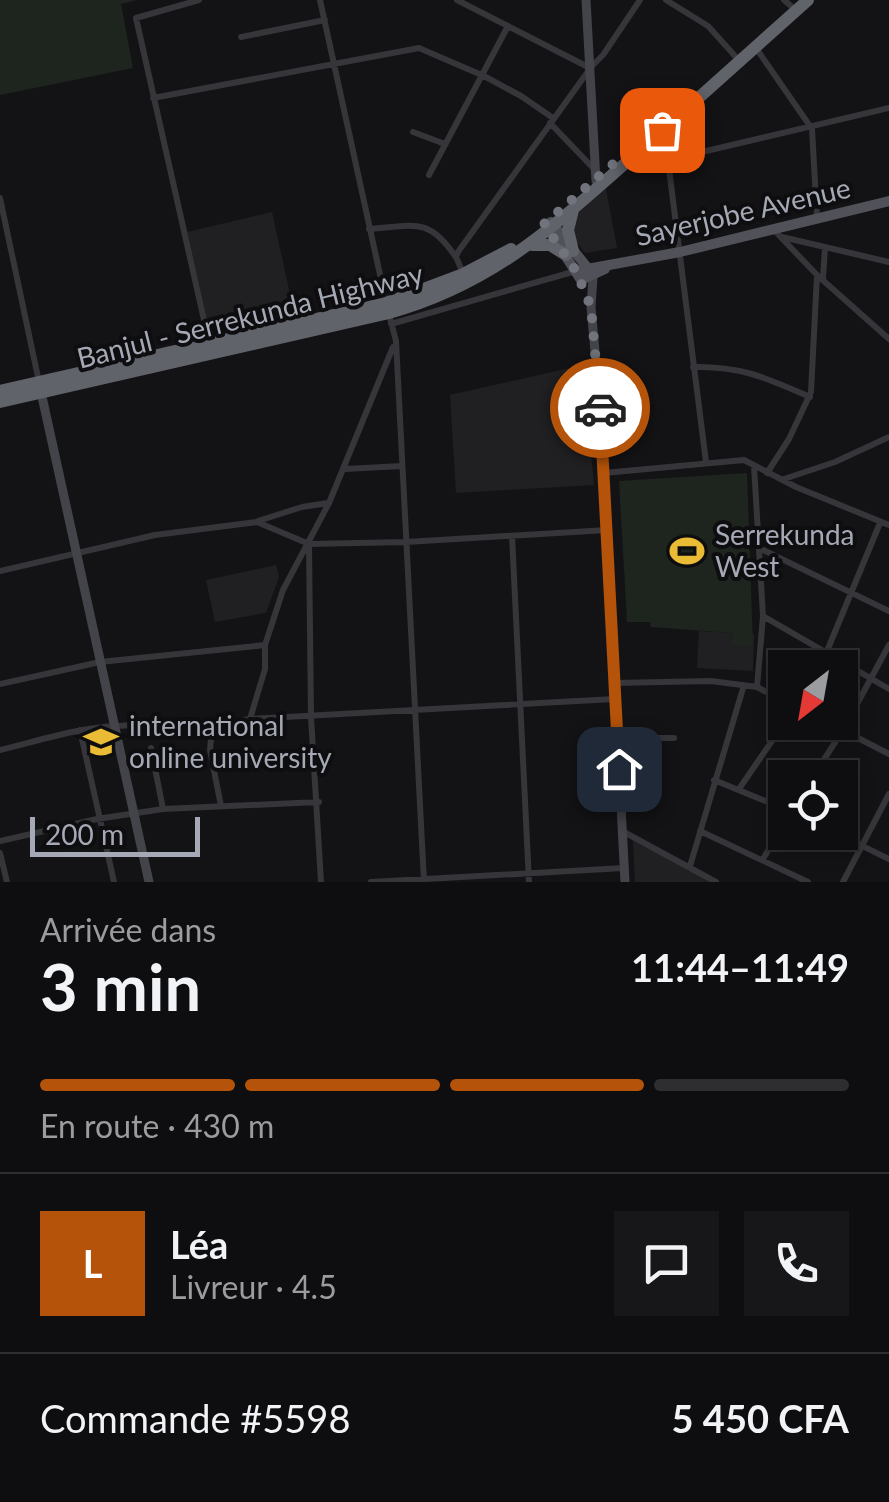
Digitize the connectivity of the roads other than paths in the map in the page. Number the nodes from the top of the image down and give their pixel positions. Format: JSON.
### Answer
{"nodes":[{"id":1,"x":199,"y":0,"type":"edge"},
{"id":2,"x":320,"y":0,"type":"edge"},
{"id":3,"x":458,"y":0,"type":"edge"},
{"id":4,"x":586,"y":0,"type":"edge"},
{"id":5,"x":640,"y":0,"type":"edge"},
{"id":6,"x":666,"y":0,"type":"edge"},
{"id":7,"x":808,"y":0,"type":"edge"},
{"id":8,"x":791,"y":2,"type":"edge"},
{"id":9,"x":325,"y":20,"type":"junction"},
{"id":10,"x":508,"y":26,"type":"junction"},
{"id":11,"x":241,"y":36,"type":"dead end"},
{"id":12,"x":756,"y":46,"type":"junction"},
{"id":13,"x":735,"y":56,"type":"junction"},
{"id":14,"x":334,"y":64,"type":"junction"},
{"id":15,"x":590,"y":68,"type":"junction"},
{"id":16,"x":484,"y":76,"type":"junction"},
{"id":17,"x":152,"y":98,"type":"junction"},
{"id":18,"x":889,"y":108,"type":"edge"},
{"id":19,"x":551,"y":121,"type":"junction"},
{"id":20,"x":660,"y":128,"type":"junction"},
{"id":21,"x":812,"y":129,"type":"junction"},
{"id":22,"x":414,"y":132,"type":"dead end"},
{"id":23,"x":444,"y":144,"type":"junction"},
{"id":24,"x":668,"y":160,"type":"junction"},
{"id":25,"x":429,"y":175,"type":"dead end"},
{"id":26,"x":596,"y":176,"type":"junction"},
{"id":27,"x":0,"y":198,"type":"edge"},
{"id":28,"x":889,"y":200,"type":"edge"},
{"id":29,"x":574,"y":208,"type":"junction"},
{"id":30,"x":817,"y":218,"type":"junction"},
{"id":31,"x":549,"y":225,"type":"junction"},
{"id":32,"x":369,"y":229,"type":"junction"},
{"id":33,"x":776,"y":233,"type":"junction"},
{"id":34,"x":530,"y":245,"type":"junction"},
{"id":35,"x":825,"y":248,"type":"junction"},
{"id":36,"x":680,"y":252,"type":"junction"},
{"id":37,"x":570,"y":253,"type":"junction"},
{"id":38,"x":456,"y":257,"type":"junction"},
{"id":39,"x":889,"y":262,"type":"edge"},
{"id":40,"x":463,"y":274,"type":"junction"},
{"id":41,"x":585,"y":274,"type":"junction"},
{"id":42,"x":820,"y":276,"type":"junction"},
{"id":43,"x":389,"y":313,"type":"junction"},
{"id":44,"x":889,"y":339,"type":"edge"},
{"id":45,"x":396,"y":342,"type":"junction"},
{"id":46,"x":209,"y":344,"type":"junction"},
{"id":47,"x":693,"y":366,"type":"junction"},
{"id":48,"x":40,"y":388,"type":"junction"},
{"id":49,"x":0,"y":391,"type":"edge"},
{"id":50,"x":810,"y":397,"type":"junction"},
{"id":51,"x":0,"y":402,"type":"edge"},
{"id":52,"x":889,"y":437,"type":"edge"},
{"id":53,"x":706,"y":462,"type":"junction"},
{"id":54,"x":754,"y":465,"type":"junction"},
{"id":55,"x":402,"y":466,"type":"junction"},
{"id":56,"x":345,"y":469,"type":"junction"},
{"id":57,"x":604,"y":473,"type":"junction"},
{"id":58,"x":767,"y":473,"type":"junction"},
{"id":59,"x":782,"y":480,"type":"junction"},
{"id":60,"x":329,"y":503,"type":"junction"},
{"id":61,"x":257,"y":522,"type":"junction"},
{"id":62,"x":880,"y":523,"type":"junction"},
{"id":63,"x":889,"y":526,"type":"edge"},
{"id":64,"x":607,"y":530,"type":"junction"},
{"id":65,"x":512,"y":536,"type":"junction"},
{"id":66,"x":406,"y":542,"type":"junction"},
{"id":67,"x":309,"y":544,"type":"junction"},
{"id":68,"x":761,"y":549,"type":"junction"},
{"id":69,"x":77,"y":554,"type":"junction"},
{"id":70,"x":0,"y":571,"type":"edge"},
{"id":71,"x":852,"y":592,"type":"junction"},
{"id":72,"x":889,"y":611,"type":"edge"},
{"id":73,"x":763,"y":616,"type":"junction"},
{"id":74,"x":265,"y":645,"type":"junction"},
{"id":75,"x":889,"y":645,"type":"edge"},
{"id":76,"x":825,"y":650,"type":"edge"},
{"id":77,"x":827,"y":650,"type":"edge"},
{"id":78,"x":100,"y":662,"type":"junction"},
{"id":79,"x":858,"y":670,"type":"edge"},
{"id":80,"x":870,"y":677,"type":"junction"},
{"id":81,"x":614,"y":683,"type":"junction"},
{"id":82,"x":0,"y":684,"type":"edge"},
{"id":83,"x":744,"y":685,"type":"junction"},
{"id":84,"x":757,"y":687,"type":"junction"},
{"id":85,"x":889,"y":689,"type":"edge"},
{"id":86,"x":768,"y":693,"type":"edge"},
{"id":87,"x":616,"y":699,"type":"junction"},
{"id":88,"x":858,"y":701,"type":"edge"},
{"id":89,"x":518,"y":705,"type":"junction"},
{"id":90,"x":416,"y":710,"type":"junction"},
{"id":91,"x":311,"y":717,"type":"junction"},
{"id":92,"x":250,"y":720,"type":"junction"},
{"id":93,"x":114,"y":726,"type":"junction"},
{"id":94,"x":212,"y":726,"type":"junction"},
{"id":95,"x":80,"y":730,"type":"junction"},
{"id":96,"x":618,"y":738,"type":"junction"},
{"id":97,"x":674,"y":738,"type":"dead end"},
{"id":98,"x":858,"y":738,"type":"edge"},
{"id":99,"x":773,"y":740,"type":"edge"},
{"id":100,"x":152,"y":748,"type":"dead end"},
{"id":101,"x":0,"y":750,"type":"edge"},
{"id":102,"x":889,"y":754,"type":"edge"},
{"id":103,"x":714,"y":780,"type":"junction"},
{"id":104,"x":739,"y":789,"type":"junction"},
{"id":105,"x":889,"y":794,"type":"edge"},
{"id":106,"x":319,"y":802,"type":"junction"},
{"id":107,"x":768,"y":802,"type":"edge"},
{"id":108,"x":221,"y":806,"type":"junction"},
{"id":109,"x":162,"y":809,"type":"junction"},
{"id":110,"x":134,"y":814,"type":"junction"},
{"id":111,"x":97,"y":818,"type":"junction"},
{"id":112,"x":622,"y":831,"type":"junction"},
{"id":113,"x":700,"y":831,"type":"junction"},
{"id":114,"x":0,"y":840,"type":"edge"},
{"id":115,"x":858,"y":844,"type":"edge"},
{"id":116,"x":862,"y":846,"type":"junction"},
{"id":117,"x":768,"y":850,"type":"edge"},
{"id":118,"x":0,"y":853,"type":"edge"},
{"id":119,"x":763,"y":859,"type":"junction"},
{"id":120,"x":889,"y":859,"type":"edge"},
{"id":121,"x":690,"y":866,"type":"junction"},
{"id":122,"x":624,"y":868,"type":"junction"},
{"id":123,"x":529,"y":878,"type":"edge"},
{"id":124,"x":424,"y":880,"type":"edge"},
{"id":125,"x":7,"y":882,"type":"edge"},
{"id":126,"x":114,"y":882,"type":"edge"},
{"id":127,"x":149,"y":882,"type":"edge"},
{"id":128,"x":321,"y":882,"type":"edge"},
{"id":129,"x":370,"y":882,"type":"edge"},
{"id":130,"x":625,"y":882,"type":"edge"},
{"id":131,"x":716,"y":882,"type":"edge"},
{"id":132,"x":808,"y":882,"type":"edge"},
{"id":133,"x":843,"y":882,"type":"edge"}],
"edges":[{"from":1,"to":17,"type":"street"},
{"from":2,"to":9,"type":"street"},
{"from":3,"to":10,"type":"street"},
{"from":4,"to":15,"type":"street"},
{"from":5,"to":15,"type":"street"},
{"from":6,"to":13,"type":"street"},
{"from":7,"to":12,"type":"highway"},
{"from":8,"to":13,"type":"highway"},
{"from":9,"to":11,"type":"street"},
{"from":9,"to":14,"type":"street"},
{"from":10,"to":15,"type":"street"},
{"from":10,"to":16,"type":"street"},
{"from":12,"to":20,"type":"highway"},
{"from":12,"to":21,"type":"street"},
{"from":13,"to":20,"type":"highway"},
{"from":14,"to":16,"type":"street"},
{"from":14,"to":17,"type":"street"},
{"from":14,"to":32,"type":"street"},
{"from":15,"to":19,"type":"street"},
{"from":15,"to":26,"type":"street"},
{"from":16,"to":19,"type":"street"},
{"from":16,"to":23,"type":"street"},
{"from":17,"to":46,"type":"street"},
{"from":18,"to":21,"type":"street"},
{"from":19,"to":26,"type":"street"},
{"from":19,"to":38,"type":"street"},
{"from":20,"to":24,"type":"street"},
{"from":20,"to":26,"type":"highway"},
{"from":20,"to":29,"type":"highway"},
{"from":21,"to":24,"type":"street"},
{"from":21,"to":30,"type":"street"},
{"from":22,"to":23,"type":"street"},
{"from":23,"to":25,"type":"street"},
{"from":24,"to":36,"type":"street"},
{"from":26,"to":31,"type":"highway"},
{"from":27,"to":48,"type":"street"},
{"from":28,"to":30,"type":"main road","name":"Sayerjobe Avenue"},
{"from":29,"to":31,"type":"highway"},
{"from":29,"to":37,"type":"highway"},
{"from":30,"to":33,"type":"main road","name":"Sayerjobe Avenue"},
{"from":31,"to":34,"type":"highway","name":"Banjul - Serrekunda Highway"},
{"from":31,"to":37,"type":"main road"},
{"from":31,"to":40,"type":"highway","name":"Banjul - Serrekunda Highway"},
{"from":32,"to":38,"type":"street"},
{"from":32,"to":43,"type":"street"},
{"from":33,"to":35,"type":"street"},
{"from":33,"to":36,"type":"main road","name":"Sayerjobe Avenue"},
{"from":33,"to":42,"type":"street"},
{"from":34,"to":37,"type":"highway"},
{"from":34,"to":43,"type":"highway","name":"Banjul - Serrekunda Highway"},
{"from":35,"to":39,"type":"street"},
{"from":35,"to":42,"type":"street"},
{"from":36,"to":41,"type":"main road","name":"Sayerjobe Avenue"},
{"from":36,"to":47,"type":"street"},
{"from":37,"to":41,"type":"main road"},
{"from":38,"to":40,"type":"street"},
{"from":40,"to":43,"type":"highway","name":"Banjul - Serrekunda Highway"},
{"from":41,"to":43,"type":"street"},
{"from":41,"to":57,"type":"street"},
{"from":42,"to":44,"type":"street"},
{"from":42,"to":50,"type":"street"},
{"from":43,"to":45,"type":"street"},
{"from":43,"to":46,"type":"highway","name":"Banjul - Serrekunda Highway"},
{"from":43,"to":48,"type":"highway","name":"Banjul - Serrekunda Highway"},
{"from":45,"to":55,"type":"street"},
{"from":45,"to":56,"type":"street"},
{"from":46,"to":48,"type":"highway","name":"Banjul - Serrekunda Highway"},
{"from":47,"to":50,"type":"street"},
{"from":47,"to":53,"type":"street"},
{"from":48,"to":49,"type":"highway","name":"Banjul - Serrekunda Highway"},
{"from":48,"to":51,"type":"highway","name":"Banjul - Serrekunda Highway"},
{"from":48,"to":69,"type":"street"},
{"from":50,"to":58,"type":"street"},
{"from":52,"to":59,"type":"street"},
{"from":53,"to":54,"type":"street"},
{"from":53,"to":57,"type":"street"},
{"from":54,"to":58,"type":"street"},
{"from":54,"to":68,"type":"street"},
{"from":55,"to":56,"type":"street"},
{"from":55,"to":66,"type":"street"},
{"from":56,"to":60,"type":"street"},
{"from":57,"to":64,"type":"street"},
{"from":58,"to":59,"type":"street"},
{"from":59,"to":62,"type":"street"},
{"from":60,"to":61,"type":"street"},
{"from":60,"to":67,"type":"street"},
{"from":61,"to":67,"type":"street"},
{"from":61,"to":69,"type":"street"},
{"from":62,"to":63,"type":"street"},
{"from":62,"to":71,"type":"street"},
{"from":64,"to":65,"type":"street"},
{"from":64,"to":81,"type":"street"},
{"from":65,"to":66,"type":"street"},
{"from":65,"to":89,"type":"street"},
{"from":66,"to":67,"type":"street"},
{"from":66,"to":90,"type":"street"},
{"from":67,"to":74,"type":"street"},
{"from":67,"to":91,"type":"street"},
{"from":68,"to":71,"type":"street"},
{"from":68,"to":73,"type":"street"},
{"from":69,"to":70,"type":"street"},
{"from":69,"to":78,"type":"street"},
{"from":71,"to":72,"type":"street"},
{"from":71,"to":77,"type":"street"},
{"from":73,"to":76,"type":"street"},
{"from":73,"to":84,"type":"street"},
{"from":74,"to":78,"type":"street"},
{"from":74,"to":92,"type":"street"},
{"from":75,"to":80,"type":"street"},
{"from":78,"to":82,"type":"street"},
{"from":78,"to":93,"type":"street"},
{"from":79,"to":80,"type":"street"},
{"from":80,"to":85,"type":"street"},
{"from":80,"to":88,"type":"street"},
{"from":81,"to":83,"type":"street"},
{"from":81,"to":87,"type":"street"},
{"from":83,"to":84,"type":"street"},
{"from":83,"to":103,"type":"street"},
{"from":84,"to":86,"type":"street"},
{"from":87,"to":89,"type":"street"},
{"from":87,"to":96,"type":"street"},
{"from":89,"to":90,"type":"street"},
{"from":89,"to":123,"type":"street"},
{"from":90,"to":91,"type":"street"},
{"from":90,"to":124,"type":"street"},
{"from":91,"to":92,"type":"street"},
{"from":91,"to":106,"type":"street"},
{"from":92,"to":94,"type":"street"},
{"from":93,"to":94,"type":"street"},
{"from":93,"to":95,"type":"street"},
{"from":93,"to":110,"type":"street"},
{"from":94,"to":108,"type":"street"},
{"from":95,"to":101,"type":"street"},
{"from":95,"to":111,"type":"street"},
{"from":96,"to":97,"type":"street"},
{"from":96,"to":112,"type":"street"},
{"from":98,"to":102,"type":"street"},
{"from":99,"to":104,"type":"street"},
{"from":100,"to":109,"type":"street"},
{"from":103,"to":104,"type":"street"},
{"from":103,"to":113,"type":"street"},
{"from":104,"to":107,"type":"street"},
{"from":105,"to":116,"type":"street"},
{"from":106,"to":108,"type":"street"},
{"from":106,"to":128,"type":"street"},
{"from":108,"to":109,"type":"street"},
{"from":109,"to":110,"type":"street"},
{"from":110,"to":111,"type":"street"},
{"from":110,"to":127,"type":"street"},
{"from":111,"to":114,"type":"street"},
{"from":111,"to":126,"type":"street"},
{"from":112,"to":121,"type":"street"},
{"from":112,"to":122,"type":"street"},
{"from":113,"to":119,"type":"street"},
{"from":113,"to":121,"type":"street"},
{"from":115,"to":116,"type":"street"},
{"from":116,"to":120,"type":"street"},
{"from":116,"to":133,"type":"street"},
{"from":117,"to":119,"type":"street"},
{"from":118,"to":125,"type":"street"},
{"from":119,"to":132,"type":"street"},
{"from":121,"to":131,"type":"street"},
{"from":122,"to":123,"type":"street"},
{"from":122,"to":130,"type":"street"},
{"from":123,"to":124,"type":"street"},
{"from":124,"to":129,"type":"street"}]}
